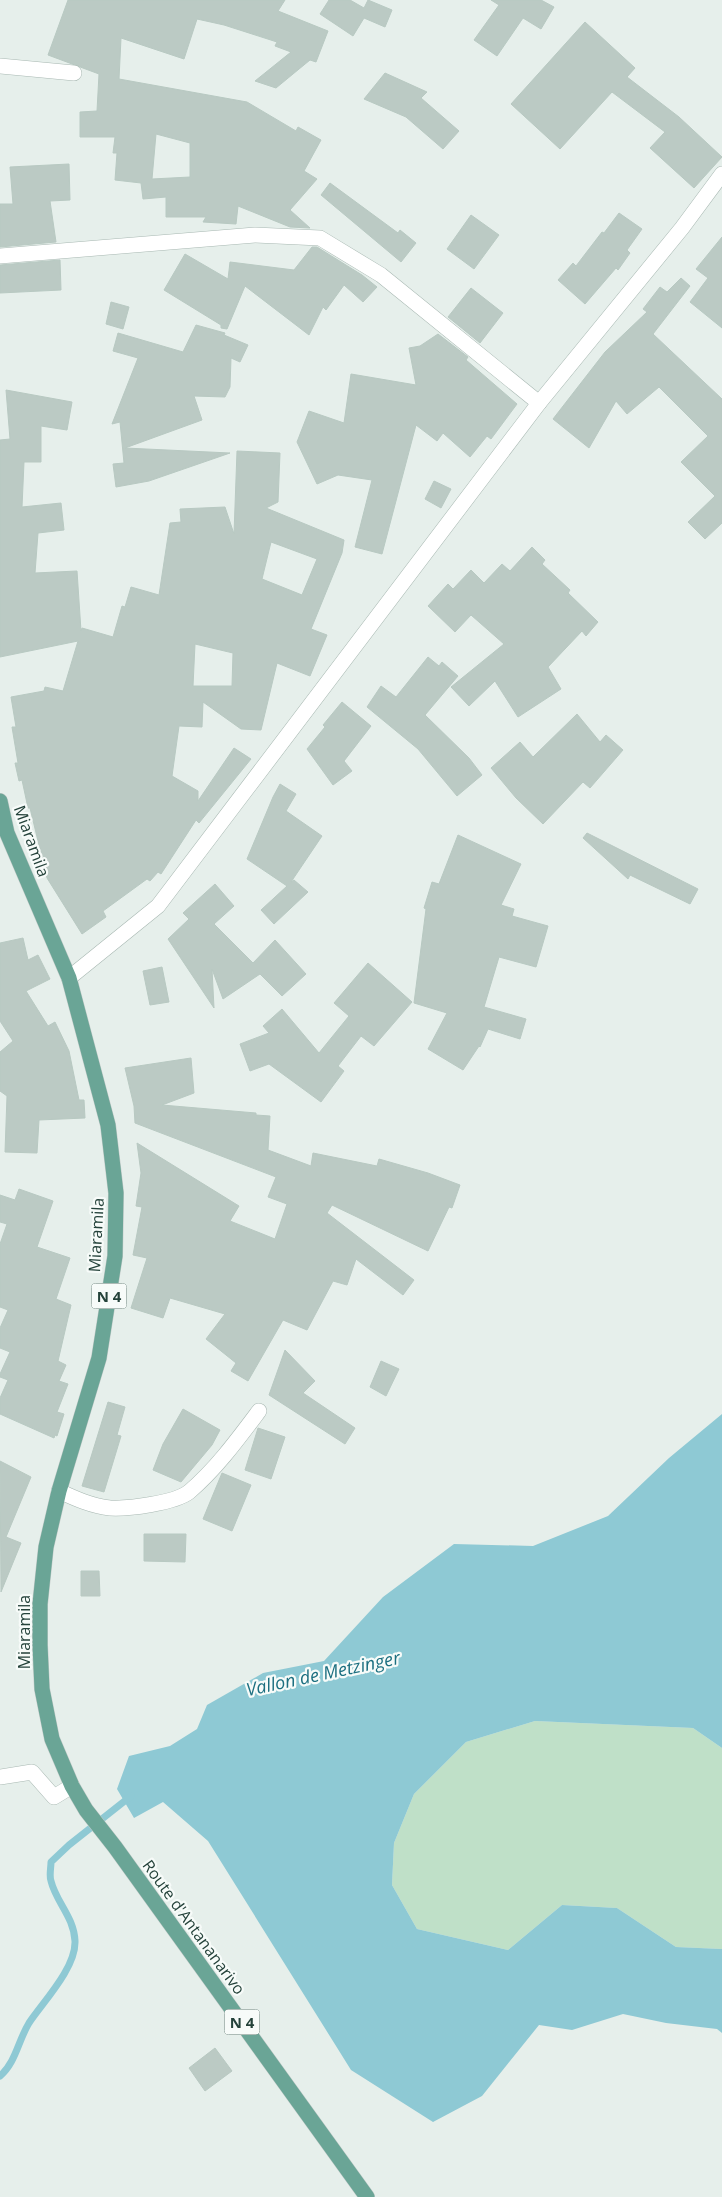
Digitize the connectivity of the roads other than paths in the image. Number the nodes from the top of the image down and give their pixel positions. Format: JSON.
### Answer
{"nodes":[{"id":1,"x":0,"y":66,"type":"edge"},
{"id":2,"x":74,"y":73,"type":"dead end"},
{"id":3,"x":722,"y":174,"type":"edge"},
{"id":4,"x":0,"y":256,"type":"edge"},
{"id":5,"x":539,"y":403,"type":"junction"},
{"id":6,"x":0,"y":802,"type":"edge"},
{"id":7,"x":69,"y":978,"type":"junction"},
{"id":8,"x":259,"y":1411,"type":"dead end"},
{"id":9,"x":59,"y":1491,"type":"junction"},
{"id":10,"x":0,"y":1777,"type":"edge"},
{"id":11,"x":75,"y":1790,"type":"junction"},
{"id":12,"x":367,"y":2197,"type":"edge"}],
"edges":[{"from":1,"to":2,"type":"street"},
{"from":3,"to":5,"type":"street"},
{"from":4,"to":5,"type":"street"},
{"from":5,"to":7,"type":"street"},
{"from":6,"to":7,"type":"main road","name":"Miaramila","number":"N 4"},
{"from":7,"to":9,"type":"main road","name":"Miaramila","number":"N 4"},
{"from":8,"to":9,"type":"street"},
{"from":9,"to":11,"type":"main road","name":"Miaramila","number":"N 4"},
{"from":10,"to":11,"type":"street"},
{"from":11,"to":12,"type":"main road","name":"Route d'Antananarivo","number":"N 4"}]}
